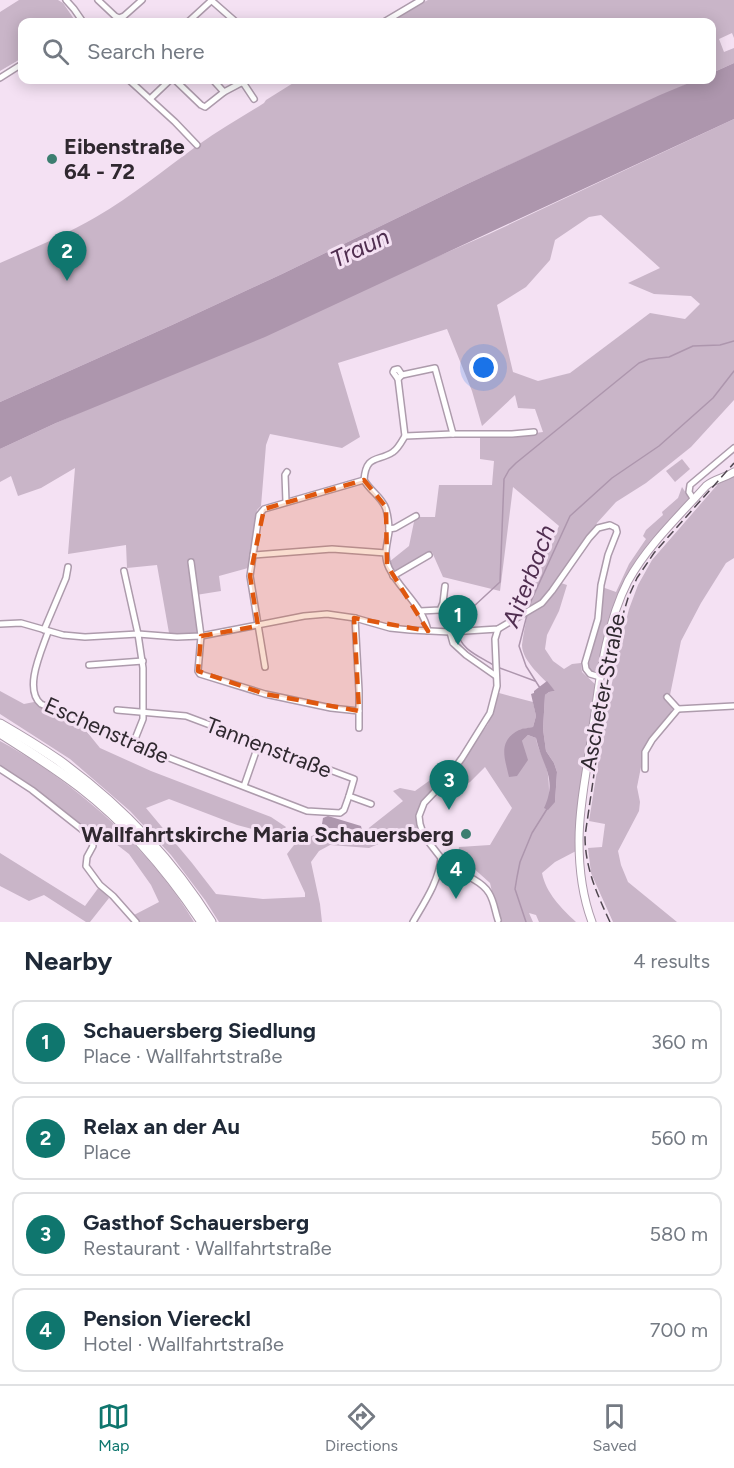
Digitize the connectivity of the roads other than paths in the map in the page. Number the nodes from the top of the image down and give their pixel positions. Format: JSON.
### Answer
{"nodes":[{"id":1,"x":98,"y":0,"type":"edge"},
{"id":2,"x":142,"y":0,"type":"edge"},
{"id":3,"x":212,"y":0,"type":"edge"},
{"id":4,"x":421,"y":0,"type":"edge"},
{"id":5,"x":68,"y":1,"type":"edge"},
{"id":6,"x":80,"y":18,"type":"edge"},
{"id":7,"x":192,"y":18,"type":"edge"},
{"id":8,"x":232,"y":18,"type":"edge"},
{"id":9,"x":391,"y":18,"type":"edge"},
{"id":10,"x":18,"y":67,"type":"edge"},
{"id":11,"x":0,"y":78,"type":"edge"},
{"id":12,"x":133,"y":84,"type":"edge"},
{"id":13,"x":166,"y":84,"type":"edge"},
{"id":14,"x":180,"y":84,"type":"edge"},
{"id":15,"x":217,"y":84,"type":"edge"},
{"id":16,"x":239,"y":84,"type":"edge"},
{"id":17,"x":244,"y":84,"type":"edge"},
{"id":18,"x":224,"y":92,"type":"junction"},
{"id":19,"x":150,"y":99,"type":"junction"},
{"id":20,"x":254,"y":99,"type":"dead end"},
{"id":21,"x":197,"y":145,"type":"dead end"},
{"id":22,"x":534,"y":432,"type":"dead end"},
{"id":23,"x":453,"y":434,"type":"junction"},
{"id":24,"x":405,"y":436,"type":"junction"},
{"id":25,"x":734,"y":448,"type":"edge"},
{"id":26,"x":287,"y":472,"type":"dead end"},
{"id":27,"x":734,"y":472,"type":"edge"},
{"id":28,"x":364,"y":480,"type":"junction"},
{"id":29,"x":694,"y":500,"type":"junction"},
{"id":30,"x":286,"y":502,"type":"junction"},
{"id":31,"x":416,"y":516,"type":"dead end"},
{"id":32,"x":389,"y":529,"type":"junction"},
{"id":33,"x":386,"y":553,"type":"junction"},
{"id":34,"x":253,"y":555,"type":"junction"},
{"id":35,"x":429,"y":555,"type":"dead end"},
{"id":36,"x":191,"y":562,"type":"dead end"},
{"id":37,"x":68,"y":567,"type":"dead end"},
{"id":38,"x":124,"y":571,"type":"dead end"},
{"id":39,"x":393,"y":576,"type":"junction"},
{"id":40,"x":445,"y":586,"type":"dead end"},
{"id":41,"x":420,"y":611,"type":"junction"},
{"id":42,"x":355,"y":618,"type":"junction"},
{"id":43,"x":0,"y":624,"type":"edge"},
{"id":44,"x":258,"y":626,"type":"junction"},
{"id":45,"x":498,"y":628,"type":"junction"},
{"id":46,"x":46,"y":631,"type":"junction"},
{"id":47,"x":428,"y":631,"type":"junction"},
{"id":48,"x":452,"y":632,"type":"junction"},
{"id":49,"x":138,"y":634,"type":"junction"},
{"id":50,"x":201,"y":636,"type":"junction"},
{"id":51,"x":143,"y":661,"type":"junction"},
{"id":52,"x":89,"y":665,"type":"dead end"},
{"id":53,"x":265,"y":667,"type":"dead end"},
{"id":54,"x":496,"y":674,"type":"junction"},
{"id":55,"x":600,"y":677,"type":"junction"},
{"id":56,"x":667,"y":697,"type":"dead end"},
{"id":57,"x":734,"y":706,"type":"edge"},
{"id":58,"x":680,"y":709,"type":"junction"},
{"id":59,"x":117,"y":710,"type":"dead end"},
{"id":60,"x":359,"y":711,"type":"junction"},
{"id":61,"x":143,"y":713,"type":"junction"},
{"id":62,"x":0,"y":724,"type":"edge"},
{"id":63,"x":359,"y":728,"type":"dead end"},
{"id":64,"x":0,"y":733,"type":"edge"},
{"id":65,"x":259,"y":743,"type":"junction"},
{"id":66,"x":133,"y":744,"type":"junction"},
{"id":67,"x":0,"y":769,"type":"edge"},
{"id":68,"x":645,"y":769,"type":"dead end"},
{"id":69,"x":244,"y":786,"type":"junction"},
{"id":70,"x":349,"y":796,"type":"junction"},
{"id":71,"x":370,"y":804,"type":"dead end"},
{"id":72,"x":441,"y":861,"type":"junction"},
{"id":73,"x":498,"y":920,"type":"dead end"},
{"id":74,"x":136,"y":922,"type":"edge"},
{"id":75,"x":201,"y":922,"type":"edge"},
{"id":76,"x":211,"y":922,"type":"edge"},
{"id":77,"x":412,"y":922,"type":"edge"},
{"id":78,"x":592,"y":922,"type":"edge"}],
"edges":[{"from":1,"to":2,"type":"street"},
{"from":3,"to":7,"type":"street"},
{"from":3,"to":8,"type":"street"},
{"from":4,"to":9,"type":"street"},
{"from":5,"to":6,"type":"street"},
{"from":10,"to":11,"type":"street"},
{"from":12,"to":19,"type":"street"},
{"from":13,"to":19,"type":"street"},
{"from":14,"to":18,"type":"street"},
{"from":15,"to":18,"type":"street"},
{"from":16,"to":18,"type":"street"},
{"from":17,"to":20,"type":"street"},
{"from":19,"to":21,"type":"street"},
{"from":22,"to":23,"type":"street"},
{"from":23,"to":24,"type":"street"},
{"from":23,"to":24,"type":"street"},
{"from":24,"to":28,"type":"street"},
{"from":25,"to":29,"type":"street"},
{"from":26,"to":30,"type":"street"},
{"from":27,"to":29,"type":"main road","name":"Ascheter Straße"},
{"from":28,"to":30,"type":"street"},
{"from":28,"to":32,"type":"street"},
{"from":29,"to":55,"type":"main road","name":"Ascheter Straße"},
{"from":30,"to":34,"type":"street"},
{"from":31,"to":32,"type":"street"},
{"from":32,"to":33,"type":"street"},
{"from":33,"to":34,"type":"street"},
{"from":33,"to":39,"type":"street"},
{"from":34,"to":44,"type":"street"},
{"from":35,"to":39,"type":"street"},
{"from":36,"to":50,"type":"street"},
{"from":37,"to":46,"type":"street"},
{"from":38,"to":49,"type":"street"},
{"from":39,"to":41,"type":"street"},
{"from":40,"to":41,"type":"street"},
{"from":41,"to":47,"type":"street"},
{"from":42,"to":44,"type":"street"},
{"from":42,"to":47,"type":"street"},
{"from":42,"to":60,"type":"street"},
{"from":43,"to":46,"type":"street"},
{"from":44,"to":50,"type":"street"},
{"from":44,"to":53,"type":"street"},
{"from":45,"to":48,"type":"street"},
{"from":45,"to":54,"type":"street"},
{"from":45,"to":55,"type":"street"},
{"from":46,"to":49,"type":"street"},
{"from":46,"to":66,"type":"street","name":"Eschenstraße"},
{"from":47,"to":48,"type":"street"},
{"from":48,"to":54,"type":"street"},
{"from":49,"to":50,"type":"street"},
{"from":49,"to":51,"type":"street"},
{"from":50,"to":60,"type":"street"},
{"from":51,"to":52,"type":"street"},
{"from":51,"to":61,"type":"street"},
{"from":54,"to":72,"type":"street"},
{"from":55,"to":78,"type":"main road","name":"Ascheter Straße"},
{"from":56,"to":58,"type":"street"},
{"from":57,"to":58,"type":"street"},
{"from":58,"to":68,"type":"street"},
{"from":59,"to":61,"type":"street","name":"Tannenstraße"},
{"from":60,"to":63,"type":"street"},
{"from":61,"to":65,"type":"street","name":"Tannenstraße"},
{"from":61,"to":66,"type":"street"},
{"from":62,"to":76,"type":"highway"},
{"from":64,"to":75,"type":"highway"},
{"from":65,"to":69,"type":"street"},
{"from":65,"to":70,"type":"street","name":"Tannenstraße"},
{"from":66,"to":69,"type":"street","name":"Eschenstraße"},
{"from":67,"to":74,"type":"street"},
{"from":69,"to":70,"type":"street","name":"Eschenstraße"},
{"from":70,"to":71,"type":"street","name":"Tannenstraße"},
{"from":72,"to":73,"type":"street"},
{"from":72,"to":77,"type":"street"}]}
